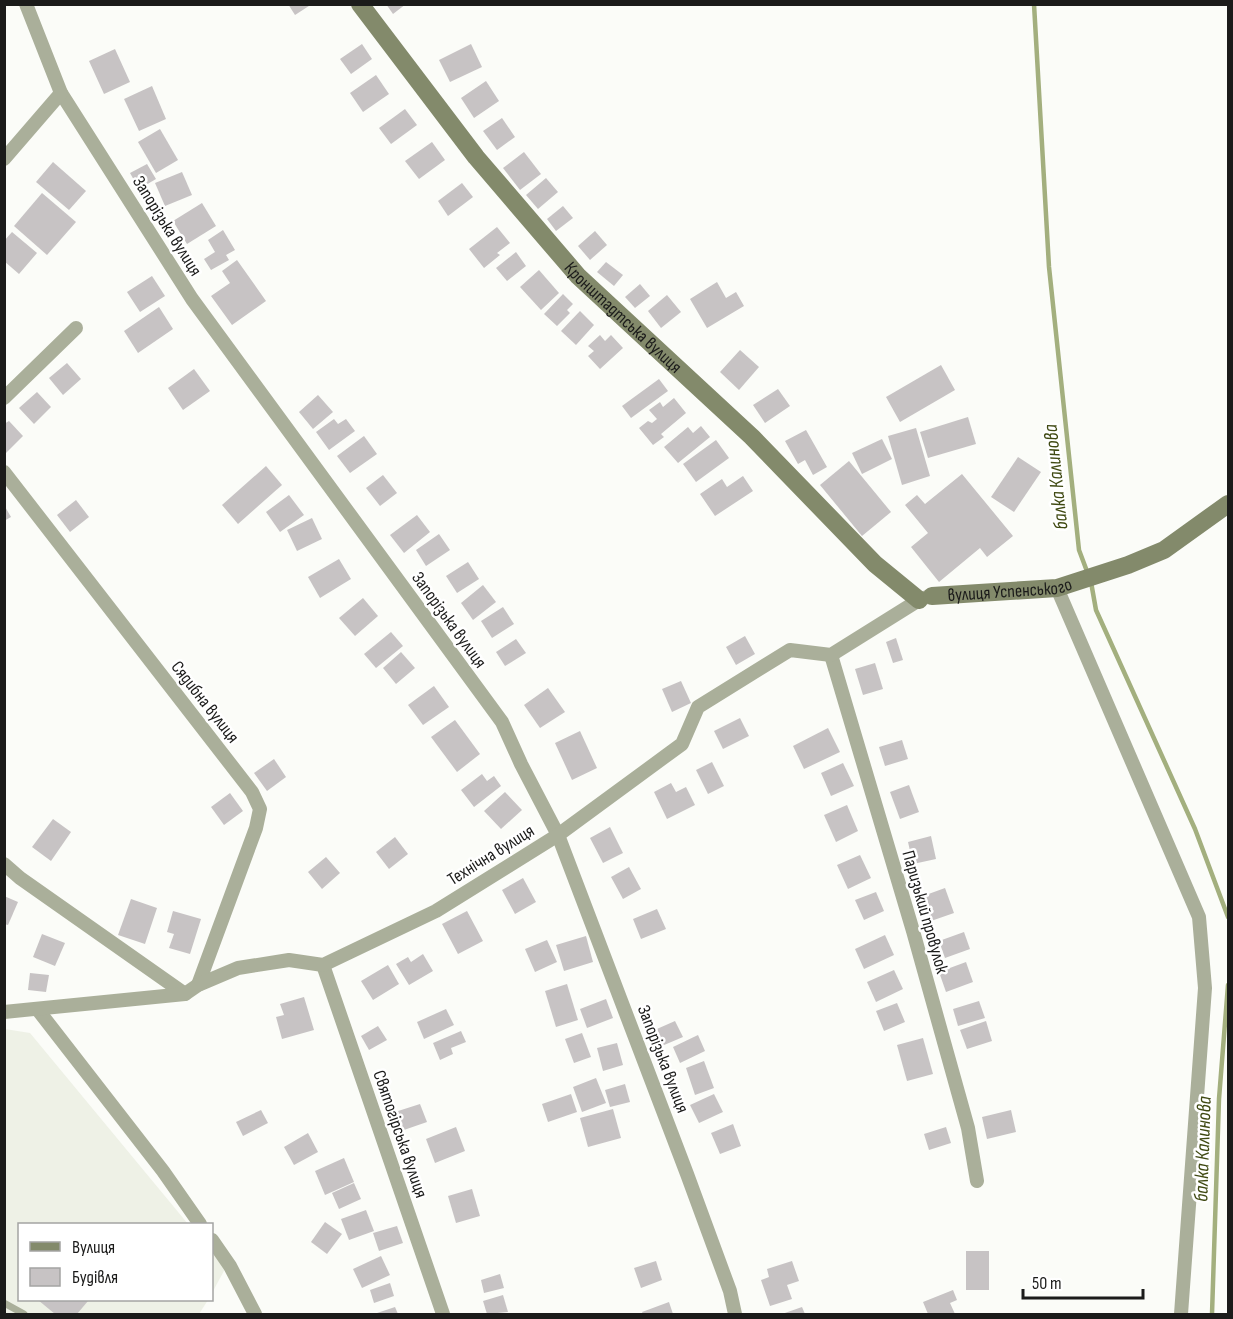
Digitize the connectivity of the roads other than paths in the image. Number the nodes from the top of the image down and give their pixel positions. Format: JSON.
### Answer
{"nodes":[{"id":1,"x":26,"y":4,"type":"edge"},
{"id":2,"x":360,"y":4,"type":"edge"},
{"id":3,"x":61,"y":93,"type":"junction"},
{"id":4,"x":4,"y":159,"type":"edge"},
{"id":5,"x":76,"y":328,"type":"dead end"},
{"id":6,"x":4,"y":398,"type":"edge"},
{"id":7,"x":4,"y":472,"type":"edge"},
{"id":8,"x":1228,"y":504,"type":"edge"},
{"id":9,"x":1057,"y":588,"type":"junction"},
{"id":10,"x":925,"y":598,"type":"junction"},
{"id":11,"x":831,"y":655,"type":"junction"},
{"id":12,"x":558,"y":835,"type":"junction"},
{"id":13,"x":4,"y":864,"type":"edge"},
{"id":14,"x":323,"y":965,"type":"junction"},
{"id":15,"x":198,"y":985,"type":"junction"},
{"id":16,"x":185,"y":994,"type":"junction"},
{"id":17,"x":38,"y":1010,"type":"junction"},
{"id":18,"x":4,"y":1012,"type":"edge"},
{"id":19,"x":977,"y":1181,"type":"dead end"},
{"id":20,"x":199,"y":1223,"type":"edge"},
{"id":21,"x":213,"y":1241,"type":"edge"},
{"id":22,"x":4,"y":1303,"type":"edge"},
{"id":23,"x":24,"y":1314,"type":"edge"},
{"id":24,"x":255,"y":1314,"type":"edge"},
{"id":25,"x":443,"y":1314,"type":"edge"},
{"id":26,"x":735,"y":1314,"type":"edge"},
{"id":27,"x":1181,"y":1314,"type":"edge"}],
"edges":[{"from":1,"to":3,"type":"street","name":"Запорізька вулиця"},
{"from":2,"to":10,"type":"street","name":"Кронштадтська вулиця"},
{"from":3,"to":4,"type":"street"},
{"from":3,"to":12,"type":"street","name":"Запорізька вулиця"},
{"from":5,"to":6,"type":"street"},
{"from":7,"to":15,"type":"street","name":"Сядибна вулиця"},
{"from":8,"to":9,"type":"street","name":"вулиця Успенського"},
{"from":9,"to":10,"type":"street","name":"вулиця Успенського"},
{"from":9,"to":27,"type":"street"},
{"from":10,"to":11,"type":"street"},
{"from":11,"to":12,"type":"street","name":"Технічна вулиця"},
{"from":11,"to":19,"type":"street","name":"Паризький провулок"},
{"from":12,"to":14,"type":"street","name":"Технічна вулиця"},
{"from":12,"to":26,"type":"street","name":"Запорізька вулиця"},
{"from":13,"to":16,"type":"street"},
{"from":14,"to":15,"type":"street"},
{"from":14,"to":25,"type":"street","name":"Святогірська вулиця"},
{"from":15,"to":16,"type":"street"},
{"from":16,"to":17,"type":"street"},
{"from":17,"to":18,"type":"street"},
{"from":17,"to":20,"type":"street"},
{"from":21,"to":24,"type":"street"},
{"from":22,"to":23,"type":"lane"}]}
